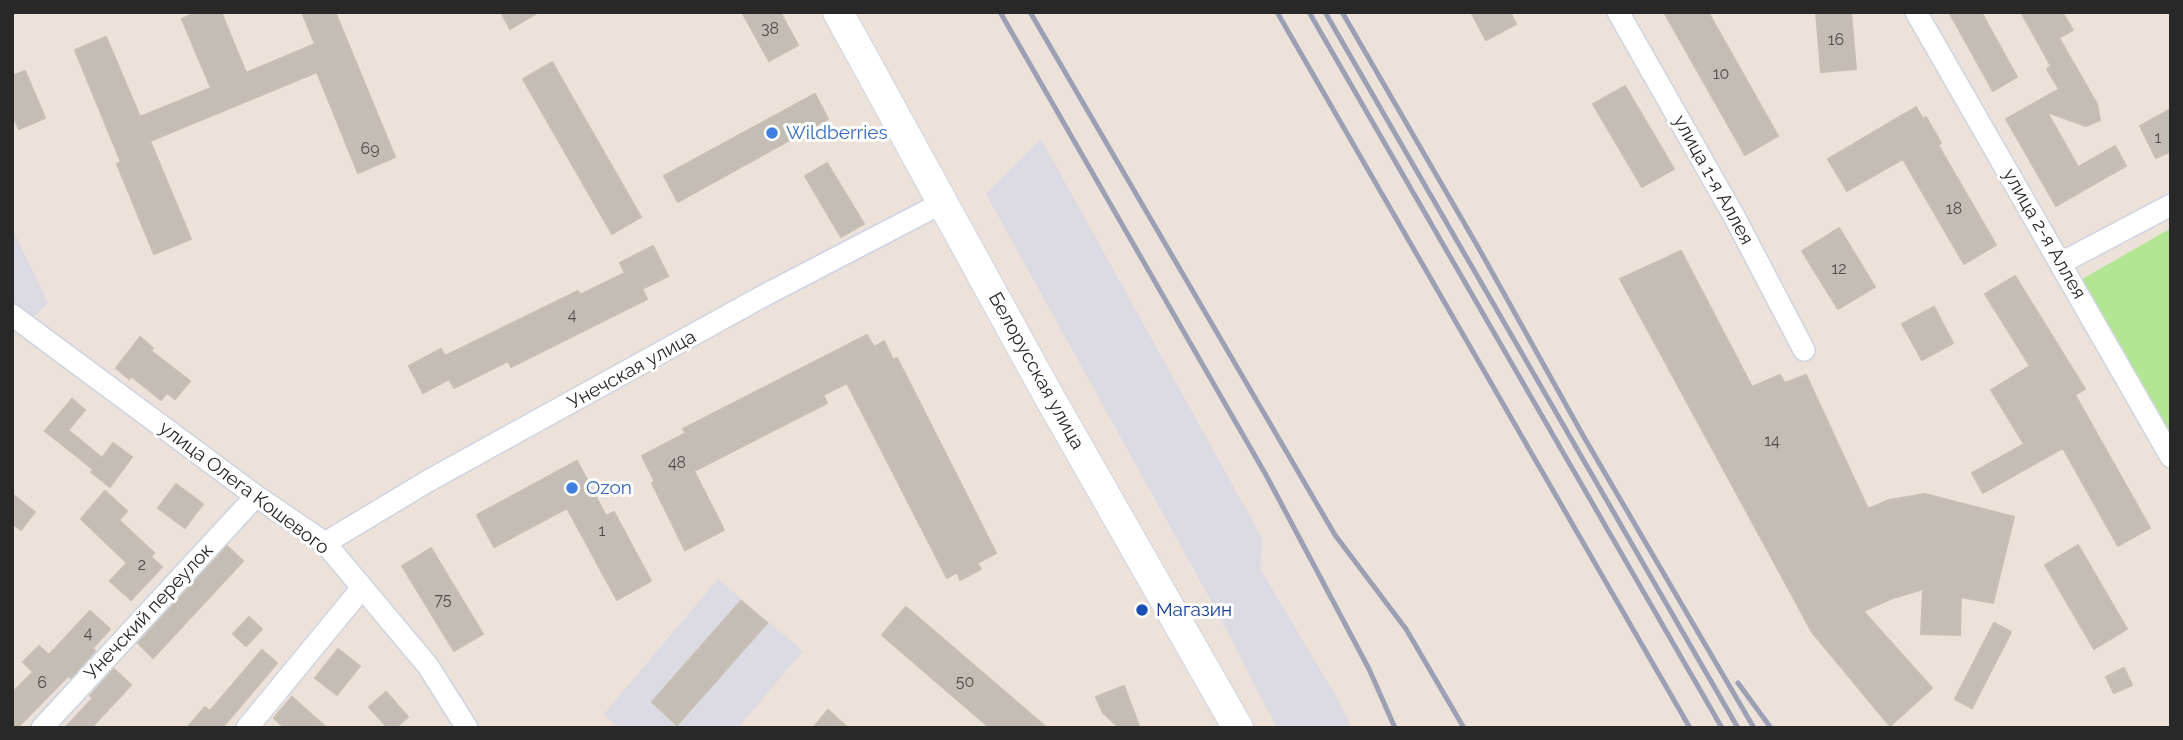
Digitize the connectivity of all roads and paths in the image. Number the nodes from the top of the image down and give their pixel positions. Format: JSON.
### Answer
{"nodes":[{"id":1,"x":838,"y":12,"type":"edge"},
{"id":2,"x":1618,"y":12,"type":"edge"},
{"id":3,"x":1916,"y":12,"type":"edge"},
{"id":4,"x":942,"y":203,"type":"junction"},
{"id":5,"x":2171,"y":205,"type":"edge"},
{"id":6,"x":2061,"y":263,"type":"junction"},
{"id":7,"x":12,"y":315,"type":"edge"},
{"id":8,"x":1804,"y":350,"type":"dead end"},
{"id":9,"x":2171,"y":457,"type":"edge"},
{"id":10,"x":256,"y":496,"type":"junction"},
{"id":11,"x":325,"y":543,"type":"junction"},
{"id":12,"x":362,"y":588,"type":"junction"},
{"id":13,"x":42,"y":728,"type":"edge"},
{"id":14,"x":247,"y":728,"type":"edge"},
{"id":15,"x":467,"y":728,"type":"edge"},
{"id":16,"x":1238,"y":728,"type":"edge"}],
"edges":[{"from":1,"to":4,"type":"main road","name":"Белорусская улица"},
{"from":2,"to":8,"type":"street","name":"улица 1-я Аллея"},
{"from":3,"to":6,"type":"street","name":"улица 2-я Аллея"},
{"from":4,"to":11,"type":"street","name":"Унечская улица"},
{"from":4,"to":16,"type":"main road","name":"Белорусская улица"},
{"from":5,"to":6,"type":"street"},
{"from":6,"to":9,"type":"street","name":"улица 2-я Аллея"},
{"from":7,"to":10,"type":"street","name":"улица Олега Кошевого"},
{"from":10,"to":11,"type":"street","name":"улица Олега Кошевого"},
{"from":10,"to":13,"type":"street","name":"Унечский переулок"},
{"from":11,"to":12,"type":"street","name":"улица Олега Кошевого"},
{"from":12,"to":14,"type":"street"},
{"from":12,"to":15,"type":"street","name":"улица Олега Кошевого"}]}
